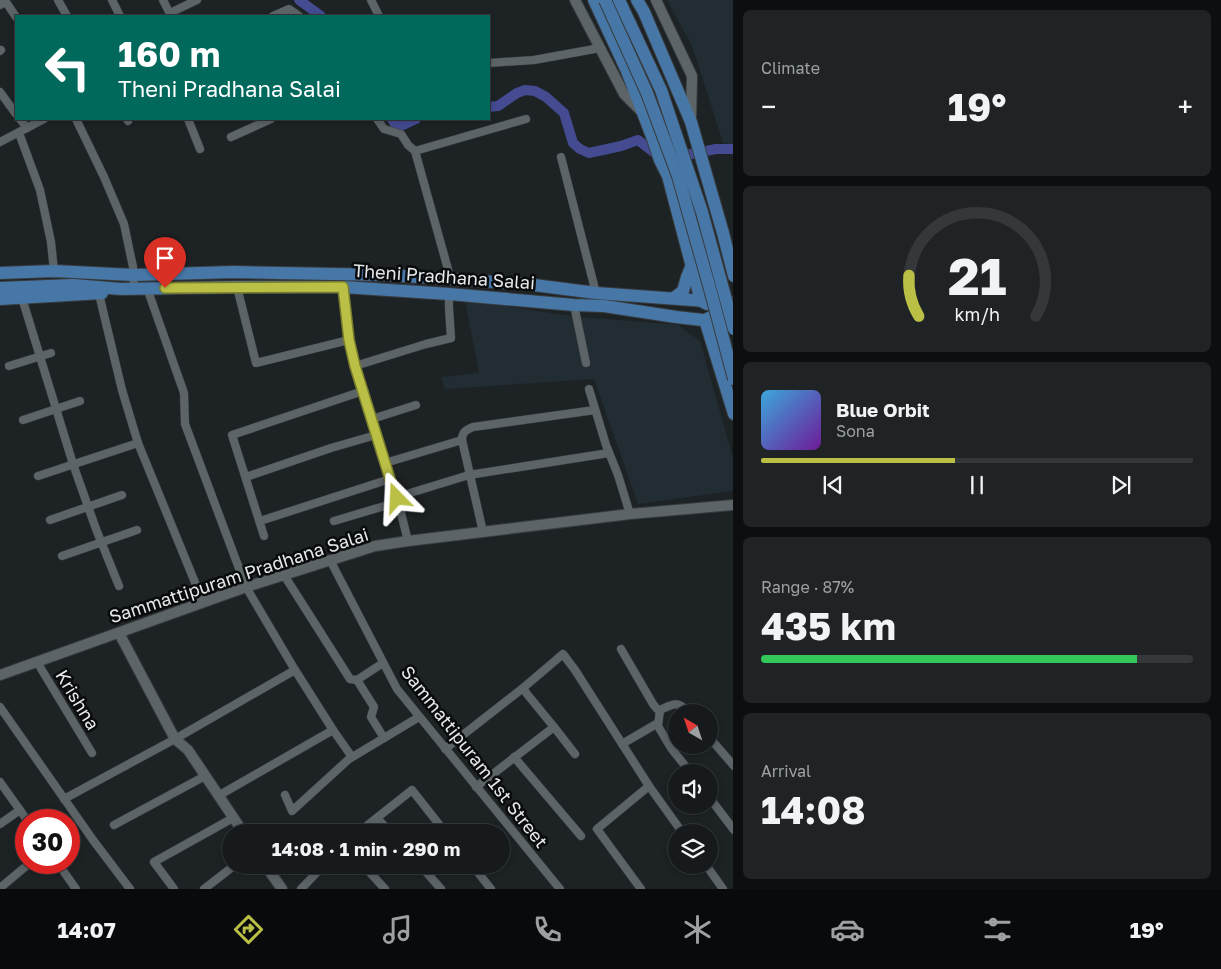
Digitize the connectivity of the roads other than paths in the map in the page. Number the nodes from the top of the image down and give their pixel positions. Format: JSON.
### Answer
{"nodes":[{"id":1,"x":58,"y":0,"type":"edge"},
{"id":2,"x":112,"y":0,"type":"edge"},
{"id":3,"x":163,"y":0,"type":"edge"},
{"id":4,"x":197,"y":0,"type":"edge"},
{"id":5,"x":371,"y":0,"type":"edge"},
{"id":6,"x":575,"y":0,"type":"edge"},
{"id":7,"x":594,"y":0,"type":"edge"},
{"id":8,"x":605,"y":0,"type":"edge"},
{"id":9,"x":619,"y":0,"type":"edge"},
{"id":10,"x":638,"y":0,"type":"edge"},
{"id":11,"x":656,"y":0,"type":"edge"},
{"id":12,"x":5,"y":2,"type":"edge"},
{"id":13,"x":289,"y":4,"type":"edge"},
{"id":14,"x":66,"y":15,"type":"edge"},
{"id":15,"x":120,"y":15,"type":"edge"},
{"id":16,"x":171,"y":15,"type":"edge"},
{"id":17,"x":274,"y":15,"type":"edge"},
{"id":18,"x":298,"y":15,"type":"edge"},
{"id":19,"x":378,"y":15,"type":"edge"},
{"id":20,"x":15,"y":16,"type":"edge"},
{"id":21,"x":600,"y":48,"type":"junction"},
{"id":22,"x":490,"y":62,"type":"edge"},
{"id":23,"x":0,"y":92,"type":"edge"},
{"id":24,"x":643,"y":112,"type":"junction"},
{"id":25,"x":15,"y":113,"type":"edge"},
{"id":26,"x":526,"y":119,"type":"dead end"},
{"id":27,"x":21,"y":120,"type":"edge"},
{"id":28,"x":42,"y":120,"type":"edge"},
{"id":29,"x":76,"y":120,"type":"edge"},
{"id":30,"x":188,"y":120,"type":"edge"},
{"id":31,"x":269,"y":120,"type":"edge"},
{"id":32,"x":378,"y":120,"type":"edge"},
{"id":33,"x":691,"y":122,"type":"junction"},
{"id":34,"x":27,"y":128,"type":"junction"},
{"id":35,"x":18,"y":133,"type":"junction"},
{"id":36,"x":231,"y":137,"type":"dead end"},
{"id":37,"x":0,"y":142,"type":"edge"},
{"id":38,"x":200,"y":149,"type":"dead end"},
{"id":39,"x":415,"y":151,"type":"junction"},
{"id":40,"x":561,"y":157,"type":"dead end"},
{"id":41,"x":728,"y":237,"type":"edge"},
{"id":42,"x":692,"y":265,"type":"junction"},
{"id":43,"x":733,"y":270,"type":"edge"},
{"id":44,"x":54,"y":271,"type":"junction"},
{"id":45,"x":0,"y":273,"type":"edge"},
{"id":46,"x":451,"y":280,"type":"junction"},
{"id":47,"x":128,"y":282,"type":"junction"},
{"id":48,"x":237,"y":287,"type":"junction"},
{"id":49,"x":343,"y":287,"type":"junction"},
{"id":50,"x":0,"y":288,"type":"edge"},
{"id":51,"x":147,"y":288,"type":"junction"},
{"id":52,"x":596,"y":293,"type":"junction"},
{"id":53,"x":99,"y":294,"type":"junction"},
{"id":54,"x":449,"y":294,"type":"junction"},
{"id":55,"x":22,"y":298,"type":"junction"},
{"id":56,"x":674,"y":298,"type":"junction"},
{"id":57,"x":0,"y":299,"type":"edge"},
{"id":58,"x":701,"y":301,"type":"junction"},
{"id":59,"x":574,"y":305,"type":"junction"},
{"id":60,"x":733,"y":305,"type":"edge"},
{"id":61,"x":733,"y":306,"type":"edge"},
{"id":62,"x":722,"y":312,"type":"junction"},
{"id":63,"x":676,"y":317,"type":"junction"},
{"id":64,"x":733,"y":318,"type":"edge"},
{"id":65,"x":705,"y":320,"type":"junction"},
{"id":66,"x":733,"y":323,"type":"edge"},
{"id":67,"x":733,"y":325,"type":"edge"},
{"id":68,"x":349,"y":340,"type":"junction"},
{"id":69,"x":51,"y":352,"type":"dead end"},
{"id":70,"x":40,"y":356,"type":"junction"},
{"id":71,"x":586,"y":363,"type":"dead end"},
{"id":72,"x":9,"y":366,"type":"dead end"},
{"id":73,"x":355,"y":366,"type":"junction"},
{"id":74,"x":733,"y":375,"type":"edge"},
{"id":75,"x":589,"y":389,"type":"dead end"},
{"id":76,"x":363,"y":391,"type":"junction"},
{"id":77,"x":80,"y":400,"type":"dead end"},
{"id":78,"x":416,"y":405,"type":"dead end"},
{"id":79,"x":732,"y":409,"type":"edge"},
{"id":80,"x":56,"y":410,"type":"junction"},
{"id":81,"x":595,"y":410,"type":"junction"},
{"id":82,"x":372,"y":419,"type":"junction"},
{"id":83,"x":23,"y":420,"type":"dead end"},
{"id":84,"x":376,"y":435,"type":"junction"},
{"id":85,"x":462,"y":440,"type":"junction"},
{"id":86,"x":138,"y":443,"type":"junction"},
{"id":87,"x":609,"y":453,"type":"junction"},
{"id":88,"x":385,"y":463,"type":"junction"},
{"id":89,"x":73,"y":464,"type":"junction"},
{"id":90,"x":469,"y":475,"type":"junction"},
{"id":91,"x":38,"y":476,"type":"dead end"},
{"id":92,"x":246,"y":477,"type":"junction"},
{"id":93,"x":390,"y":479,"type":"junction"},
{"id":94,"x":122,"y":496,"type":"dead end"},
{"id":95,"x":398,"y":500,"type":"junction"},
{"id":96,"x":733,"y":505,"type":"edge"},
{"id":97,"x":88,"y":508,"type":"junction"},
{"id":98,"x":630,"y":514,"type":"junction"},
{"id":99,"x":50,"y":520,"type":"dead end"},
{"id":100,"x":260,"y":521,"type":"junction"},
{"id":101,"x":334,"y":521,"type":"dead end"},
{"id":102,"x":137,"y":530,"type":"dead end"},
{"id":103,"x":483,"y":532,"type":"junction"},
{"id":104,"x":264,"y":536,"type":"dead end"},
{"id":105,"x":408,"y":541,"type":"junction"},
{"id":106,"x":101,"y":542,"type":"junction"},
{"id":107,"x":62,"y":556,"type":"dead end"},
{"id":108,"x":330,"y":560,"type":"junction"},
{"id":109,"x":284,"y":575,"type":"junction"},
{"id":110,"x":119,"y":586,"type":"dead end"},
{"id":111,"x":246,"y":587,"type":"junction"},
{"id":112,"x":203,"y":602,"type":"junction"},
{"id":113,"x":119,"y":633,"type":"junction"},
{"id":114,"x":620,"y":649,"type":"dead end"},
{"id":115,"x":37,"y":662,"type":"junction"},
{"id":116,"x":383,"y":662,"type":"junction"},
{"id":117,"x":295,"y":670,"type":"junction"},
{"id":118,"x":0,"y":676,"type":"edge"},
{"id":119,"x":357,"y":680,"type":"junction"},
{"id":120,"x":524,"y":688,"type":"junction"},
{"id":121,"x":668,"y":706,"type":"edge"},
{"id":122,"x":0,"y":707,"type":"edge"},
{"id":123,"x":660,"y":710,"type":"junction"},
{"id":124,"x":419,"y":717,"type":"junction"},
{"id":125,"x":658,"y":723,"type":"junction"},
{"id":126,"x":554,"y":727,"type":"junction"},
{"id":127,"x":332,"y":730,"type":"junction"},
{"id":128,"x":384,"y":738,"type":"junction"},
{"id":129,"x":175,"y":739,"type":"junction"},
{"id":130,"x":622,"y":744,"type":"junction"},
{"id":131,"x":718,"y":747,"type":"edge"},
{"id":132,"x":445,"y":749,"type":"junction"},
{"id":133,"x":92,"y":753,"type":"dead end"},
{"id":134,"x":575,"y":754,"type":"dead end"},
{"id":135,"x":352,"y":757,"type":"junction"},
{"id":136,"x":514,"y":758,"type":"junction"},
{"id":137,"x":684,"y":764,"type":"edge"},
{"id":138,"x":733,"y":765,"type":"edge"},
{"id":139,"x":205,"y":776,"type":"junction"},
{"id":140,"x":0,"y":782,"type":"edge"},
{"id":141,"x":649,"y":786,"type":"junction"},
{"id":142,"x":476,"y":787,"type":"junction"},
{"id":143,"x":285,"y":795,"type":"dead end"},
{"id":144,"x":218,"y":796,"type":"junction"},
{"id":145,"x":64,"y":799,"type":"junction"},
{"id":146,"x":19,"y":809,"type":"edge"},
{"id":147,"x":718,"y":810,"type":"edge"},
{"id":148,"x":15,"y":814,"type":"edge"},
{"id":149,"x":232,"y":818,"type":"junction"},
{"id":150,"x":377,"y":818,"type":"junction"},
{"id":151,"x":0,"y":824,"type":"edge"},
{"id":152,"x":236,"y":824,"type":"edge"},
{"id":153,"x":369,"y":824,"type":"edge"},
{"id":154,"x":383,"y":824,"type":"edge"},
{"id":155,"x":440,"y":824,"type":"edge"},
{"id":156,"x":676,"y":824,"type":"edge"},
{"id":157,"x":114,"y":825,"type":"dead end"},
{"id":158,"x":733,"y":829,"type":"edge"},
{"id":159,"x":581,"y":836,"type":"dead end"},
{"id":160,"x":17,"y":874,"type":"edge"},
{"id":161,"x":64,"y":874,"type":"edge"},
{"id":162,"x":223,"y":874,"type":"edge"},
{"id":163,"x":271,"y":874,"type":"edge"},
{"id":164,"x":315,"y":874,"type":"edge"},
{"id":165,"x":371,"y":874,"type":"edge"},
{"id":166,"x":428,"y":874,"type":"edge"},
{"id":167,"x":479,"y":874,"type":"edge"},
{"id":168,"x":712,"y":874,"type":"edge"},
{"id":169,"x":0,"y":888,"type":"edge"},
{"id":170,"x":73,"y":888,"type":"edge"},
{"id":171,"x":130,"y":889,"type":"edge"},
{"id":172,"x":174,"y":889,"type":"edge"},
{"id":173,"x":204,"y":889,"type":"edge"},
{"id":174,"x":282,"y":889,"type":"edge"},
{"id":175,"x":301,"y":889,"type":"edge"},
{"id":176,"x":385,"y":889,"type":"edge"},
{"id":177,"x":441,"y":889,"type":"edge"},
{"id":178,"x":491,"y":889,"type":"edge"},
{"id":179,"x":560,"y":889,"type":"edge"},
{"id":180,"x":641,"y":889,"type":"edge"},
{"id":181,"x":723,"y":889,"type":"edge"}],
"edges":[{"from":1,"to":14,"type":"street"},
{"from":2,"to":15,"type":"street"},
{"from":3,"to":16,"type":"street"},
{"from":4,"to":16,"type":"street"},
{"from":5,"to":19,"type":"street"},
{"from":6,"to":21,"type":"street"},
{"from":7,"to":24,"type":"main road"},
{"from":8,"to":74,"type":"main road","bridge":true},
{"from":9,"to":67,"type":"main road","bridge":true},
{"from":10,"to":33,"type":"main road"},
{"from":11,"to":33,"type":"street"},
{"from":12,"to":20,"type":"street"},
{"from":13,"to":17,"type":"street"},
{"from":13,"to":18,"type":"street"},
{"from":21,"to":22,"type":"street"},
{"from":21,"to":24,"type":"street"},
{"from":23,"to":25,"type":"street"},
{"from":24,"to":42,"type":"main road"},
{"from":26,"to":39,"type":"street"},
{"from":27,"to":34,"type":"street"},
{"from":28,"to":34,"type":"street"},
{"from":29,"to":47,"type":"street"},
{"from":30,"to":38,"type":"street"},
{"from":31,"to":36,"type":"street"},
{"from":32,"to":39,"type":"street"},
{"from":33,"to":41,"type":"main road"},
{"from":34,"to":35,"type":"street"},
{"from":35,"to":37,"type":"street"},
{"from":35,"to":44,"type":"street"},
{"from":39,"to":46,"type":"street"},
{"from":40,"to":52,"type":"street"},
{"from":41,"to":43,"type":"main road"},
{"from":42,"to":56,"type":"main road"},
{"from":42,"to":58,"type":"main road"},
{"from":44,"to":45,"type":"main road","name":"Theni Pradhana Salai"},
{"from":44,"to":47,"type":"main road","name":"Theni Pradhana Salai"},
{"from":46,"to":47,"type":"main road","name":"Theni Pradhana Salai"},
{"from":46,"to":52,"type":"main road","name":"Theni Pradhana Salai"},
{"from":47,"to":50,"type":"main road","name":"Theni Pradhana Salai"},
{"from":47,"to":51,"type":"main road","name":"Theni Pradhana Salai"},
{"from":47,"to":53,"type":"main road","name":"Theni Pradhana Salai"},
{"from":48,"to":49,"type":"main road","name":"Theni Pradhana Salai"},
{"from":48,"to":51,"type":"main road","name":"Theni Pradhana Salai"},
{"from":48,"to":68,"type":"street"},
{"from":49,"to":54,"type":"main road","name":"Theni Pradhana Salai"},
{"from":49,"to":68,"type":"street"},
{"from":51,"to":111,"type":"street"},
{"from":52,"to":56,"type":"main road","name":"Theni Pradhana Salai"},
{"from":53,"to":55,"type":"main road","name":"Theni Pradhana Salai"},
{"from":53,"to":86,"type":"street"},
{"from":54,"to":59,"type":"main road","name":"Theni Pradhana Salai"},
{"from":54,"to":73,"type":"street"},
{"from":55,"to":57,"type":"main road","name":"Theni Pradhana Salai"},
{"from":55,"to":70,"type":"street"},
{"from":56,"to":58,"type":"main road","name":"Theni Pradhana Salai"},
{"from":58,"to":60,"type":"main road","name":"Theni Pradhana Salai"},
{"from":58,"to":62,"type":"main road"},
{"from":59,"to":63,"type":"main road","name":"Theni Pradhana Salai"},
{"from":59,"to":71,"type":"street"},
{"from":61,"to":62,"type":"main road"},
{"from":62,"to":64,"type":"main road"},
{"from":62,"to":65,"type":"main road"},
{"from":63,"to":65,"type":"main road","name":"Theni Pradhana Salai"},
{"from":63,"to":79,"type":"main road"},
{"from":65,"to":66,"type":"main road","name":"Theni Pradhana Salai"},
{"from":65,"to":79,"type":"main road"},
{"from":68,"to":73,"type":"street"},
{"from":69,"to":70,"type":"street"},
{"from":70,"to":72,"type":"street"},
{"from":70,"to":80,"type":"street"},
{"from":73,"to":76,"type":"street"},
{"from":75,"to":81,"type":"street"},
{"from":76,"to":82,"type":"street"},
{"from":76,"to":92,"type":"street"},
{"from":77,"to":80,"type":"street"},
{"from":78,"to":82,"type":"street"},
{"from":80,"to":83,"type":"street"},
{"from":80,"to":89,"type":"street"},
{"from":81,"to":85,"type":"street"},
{"from":81,"to":87,"type":"street"},
{"from":82,"to":84,"type":"street"},
{"from":84,"to":88,"type":"street"},
{"from":84,"to":92,"type":"street"},
{"from":85,"to":88,"type":"street"},
{"from":85,"to":90,"type":"street"},
{"from":86,"to":89,"type":"street"},
{"from":86,"to":112,"type":"street"},
{"from":87,"to":90,"type":"street"},
{"from":87,"to":98,"type":"street"},
{"from":88,"to":93,"type":"street"},
{"from":89,"to":91,"type":"street"},
{"from":89,"to":97,"type":"street"},
{"from":90,"to":95,"type":"street"},
{"from":90,"to":103,"type":"street"},
{"from":92,"to":100,"type":"street"},
{"from":93,"to":95,"type":"street"},
{"from":93,"to":100,"type":"street"},
{"from":94,"to":97,"type":"street"},
{"from":95,"to":101,"type":"street"},
{"from":95,"to":105,"type":"street"},
{"from":96,"to":98,"type":"street","name":"Sammattipuram Pradhana Salai"},
{"from":97,"to":99,"type":"street"},
{"from":97,"to":106,"type":"street"},
{"from":98,"to":103,"type":"street","name":"Sammattipuram Pradhana Salai"},
{"from":100,"to":104,"type":"street"},
{"from":102,"to":106,"type":"street"},
{"from":103,"to":105,"type":"street","name":"Sammattipuram Pradhana Salai"},
{"from":105,"to":108,"type":"street","name":"Sammattipuram Pradhana Salai"},
{"from":106,"to":107,"type":"street"},
{"from":106,"to":110,"type":"street"},
{"from":108,"to":109,"type":"street","name":"Sammattipuram Pradhana Salai"},
{"from":108,"to":116,"type":"street","name":"Sammattipuram 1st Street"},
{"from":109,"to":111,"type":"street","name":"Sammattipuram Pradhana Salai"},
{"from":109,"to":119,"type":"street"},
{"from":111,"to":112,"type":"street","name":"Sammattipuram Pradhana Salai"},
{"from":111,"to":117,"type":"street"},
{"from":112,"to":113,"type":"street","name":"Sammattipuram Pradhana Salai"},
{"from":113,"to":115,"type":"street","name":"Sammattipuram Pradhana Salai"},
{"from":113,"to":129,"type":"street"},
{"from":114,"to":123,"type":"street"},
{"from":115,"to":118,"type":"street","name":"Sammattipuram Pradhana Salai"},
{"from":115,"to":133,"type":"street","name":"Krishna"},
{"from":116,"to":119,"type":"street"},
{"from":116,"to":124,"type":"street","name":"Sammattipuram 1st Street"},
{"from":117,"to":127,"type":"street"},
{"from":117,"to":129,"type":"street"},
{"from":119,"to":128,"type":"street"},
{"from":120,"to":126,"type":"street"},
{"from":120,"to":130,"type":"street"},
{"from":120,"to":132,"type":"street"},
{"from":121,"to":123,"type":"street"},
{"from":122,"to":145,"type":"street"},
{"from":123,"to":125,"type":"street"},
{"from":124,"to":128,"type":"street"},
{"from":124,"to":132,"type":"street","name":"Sammattipuram 1st Street"},
{"from":125,"to":130,"type":"street"},
{"from":125,"to":137,"type":"street"},
{"from":126,"to":134,"type":"street"},
{"from":126,"to":136,"type":"street"},
{"from":127,"to":135,"type":"street"},
{"from":127,"to":144,"type":"street"},
{"from":128,"to":135,"type":"street"},
{"from":129,"to":139,"type":"street"},
{"from":129,"to":145,"type":"street"},
{"from":130,"to":141,"type":"street"},
{"from":131,"to":138,"type":"street"},
{"from":132,"to":142,"type":"street","name":"Sammattipuram 1st Street"},
{"from":135,"to":143,"type":"street"},
{"from":136,"to":142,"type":"street"},
{"from":136,"to":159,"type":"street"},
{"from":139,"to":144,"type":"street"},
{"from":139,"to":157,"type":"street"},
{"from":140,"to":146,"type":"street"},
{"from":141,"to":156,"type":"street"},
{"from":141,"to":180,"type":"street"},
{"from":142,"to":179,"type":"street","name":"Sammattipuram 1st Street"},
{"from":144,"to":149,"type":"street"},
{"from":145,"to":171,"type":"street"},
{"from":147,"to":158,"type":"street"},
{"from":148,"to":151,"type":"street"},
{"from":149,"to":152,"type":"street"},
{"from":149,"to":172,"type":"street"},
{"from":150,"to":153,"type":"street"},
{"from":150,"to":154,"type":"street"},
{"from":150,"to":155,"type":"street"},
{"from":160,"to":169,"type":"street"},
{"from":161,"to":170,"type":"street"},
{"from":162,"to":173,"type":"street"},
{"from":163,"to":174,"type":"street"},
{"from":164,"to":175,"type":"street"},
{"from":165,"to":176,"type":"street"},
{"from":166,"to":177,"type":"street"},
{"from":167,"to":178,"type":"street"},
{"from":168,"to":181,"type":"street"}]}
